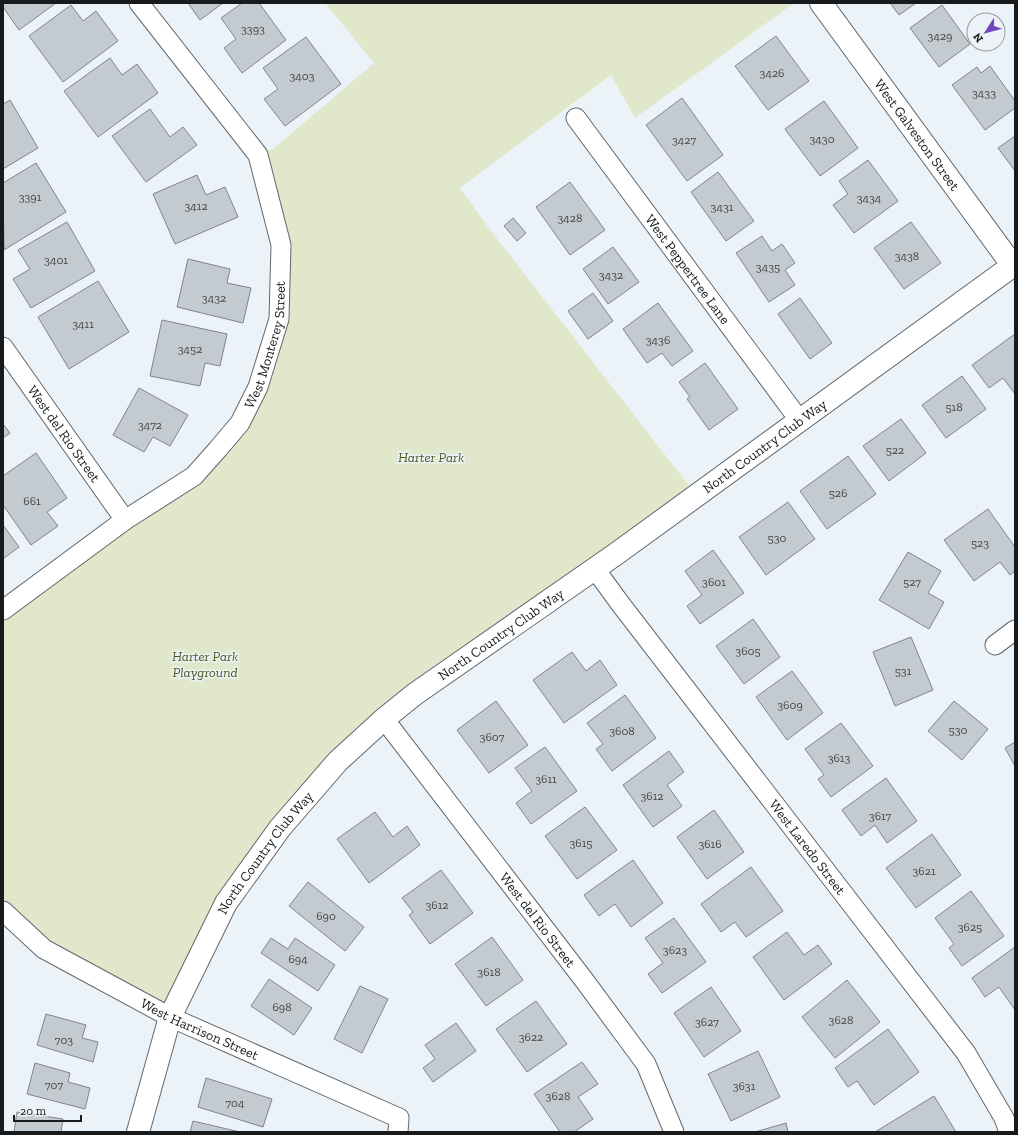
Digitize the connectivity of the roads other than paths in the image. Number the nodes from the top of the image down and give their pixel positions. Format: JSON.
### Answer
{"nodes":[{"id":1,"x":140,"y":3,"type":"edge"},
{"id":2,"x":821,"y":3,"type":"edge"},
{"id":3,"x":576,"y":118,"type":"dead end"},
{"id":4,"x":1014,"y":265,"type":"edge"},
{"id":5,"x":3,"y":347,"type":"edge"},
{"id":6,"x":800,"y":421,"type":"junction"},
{"id":7,"x":125,"y":520,"type":"junction"},
{"id":8,"x":595,"y":569,"type":"junction"},
{"id":9,"x":3,"y":610,"type":"edge"},
{"id":10,"x":1015,"y":630,"type":"edge"},
{"id":11,"x":996,"y":645,"type":"dead end"},
{"id":12,"x":384,"y":719,"type":"junction"},
{"id":13,"x":3,"y":911,"type":"edge"},
{"id":14,"x":170,"y":1016,"type":"junction"},
{"id":15,"x":138,"y":1132,"type":"edge"},
{"id":16,"x":398,"y":1132,"type":"edge"},
{"id":17,"x":674,"y":1132,"type":"edge"},
{"id":18,"x":1009,"y":1132,"type":"edge"}],
"edges":[{"from":1,"to":7,"type":"street","name":"West Monterey Street"},
{"from":2,"to":4,"type":"street","name":"West Galveston Street"},
{"from":3,"to":6,"type":"street","name":"West Peppertree Lane"},
{"from":4,"to":6,"type":"street","name":"North Country Club Way"},
{"from":5,"to":7,"type":"street","name":"West del Rio Street"},
{"from":6,"to":8,"type":"street","name":"North Country Club Way"},
{"from":7,"to":9,"type":"street","name":"West Monterey Street"},
{"from":8,"to":12,"type":"street","name":"North Country Club Way"},
{"from":8,"to":18,"type":"street","name":"West Laredo Street"},
{"from":10,"to":11,"type":"street"},
{"from":12,"to":14,"type":"street","name":"North Country Club Way"},
{"from":12,"to":17,"type":"street","name":"West del Rio Street"},
{"from":13,"to":14,"type":"street","name":"West Harrison Street"},
{"from":14,"to":15,"type":"street","name":"North Country Club Way"},
{"from":14,"to":16,"type":"street","name":"West Harrison Street"}]}
